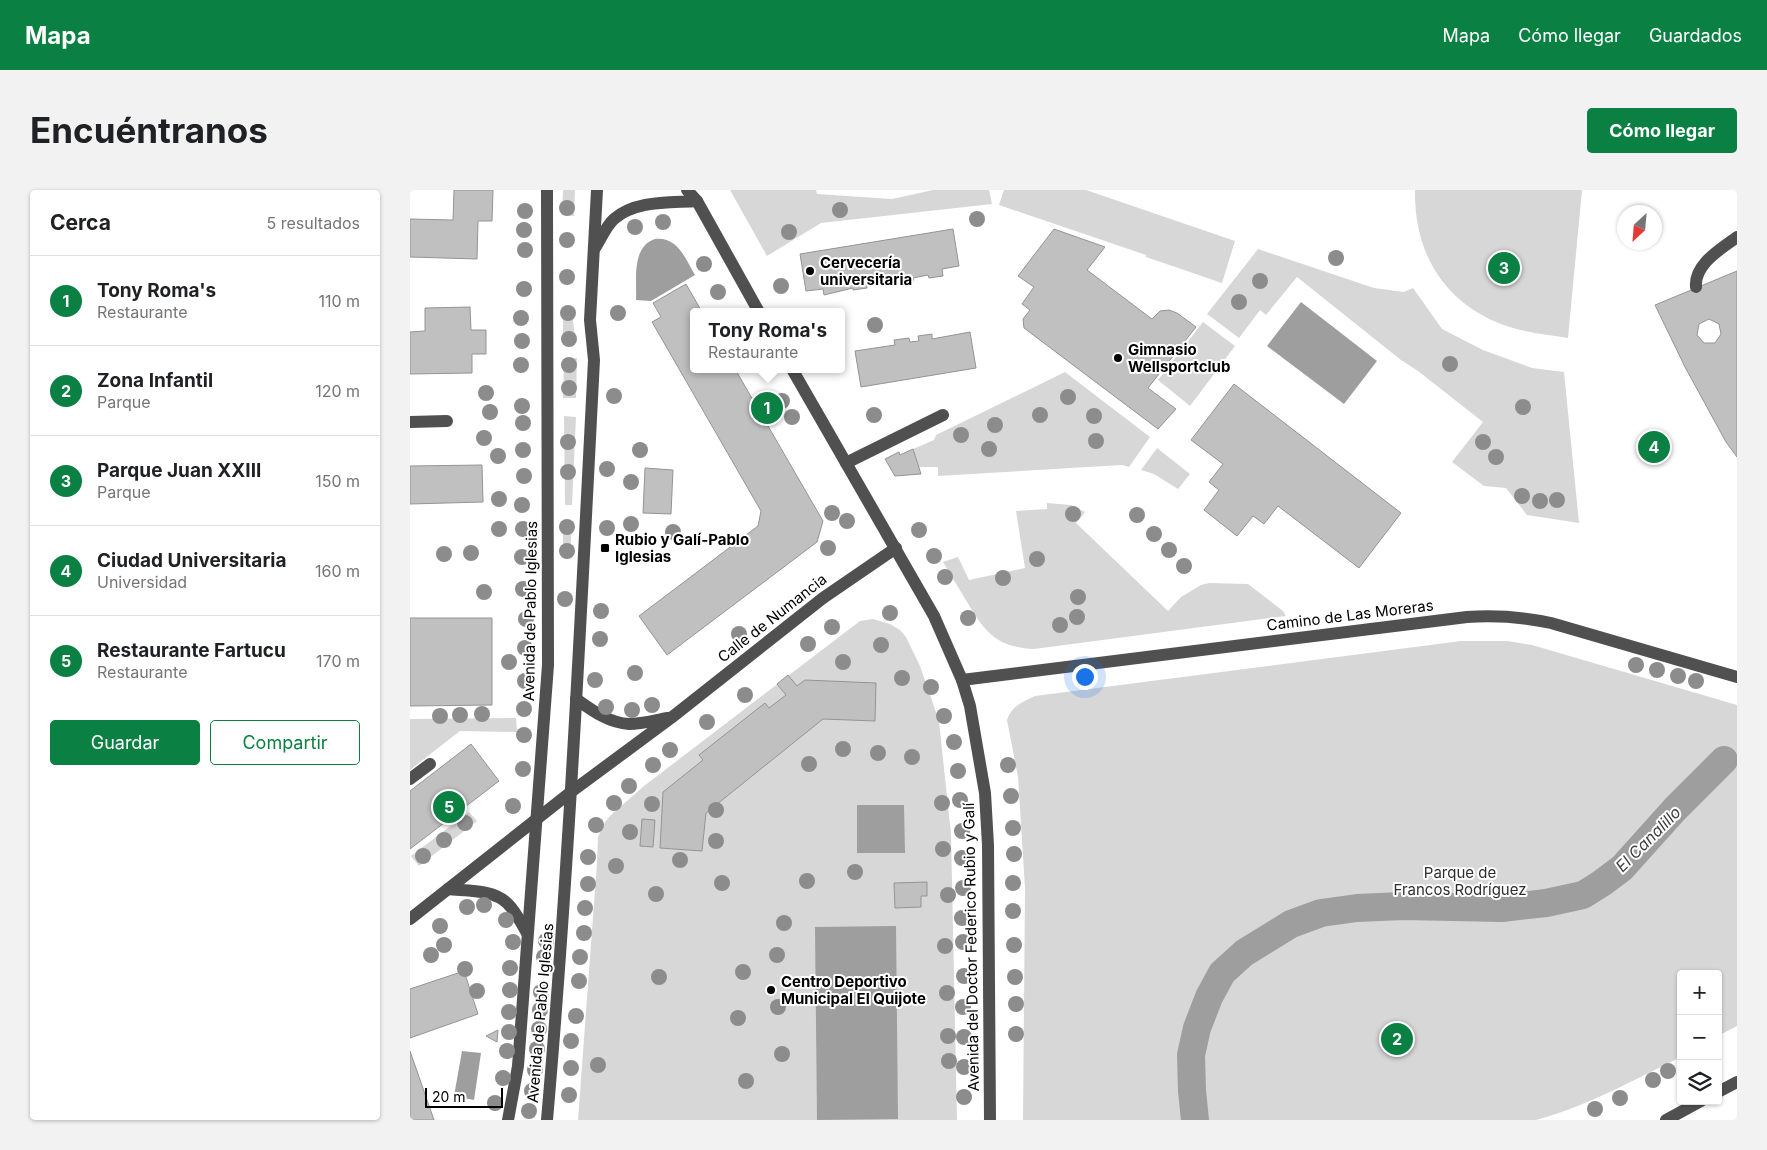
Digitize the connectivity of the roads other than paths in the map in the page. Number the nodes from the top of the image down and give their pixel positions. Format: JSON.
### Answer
{"nodes":[{"id":1,"x":547,"y":190,"type":"edge"},
{"id":2,"x":597,"y":190,"type":"edge"},
{"id":3,"x":687,"y":190,"type":"edge"},
{"id":4,"x":696,"y":201,"type":"junction"},
{"id":5,"x":1737,"y":237,"type":"edge"},
{"id":6,"x":594,"y":250,"type":"junction"},
{"id":7,"x":1696,"y":287,"type":"dead end"},
{"id":8,"x":757,"y":308,"type":"edge"},
{"id":9,"x":794,"y":373,"type":"edge"},
{"id":10,"x":943,"y":416,"type":"dead end"},
{"id":11,"x":446,"y":421,"type":"dead end"},
{"id":12,"x":410,"y":422,"type":"edge"},
{"id":13,"x":846,"y":463,"type":"junction"},
{"id":14,"x":896,"y":548,"type":"junction"},
{"id":15,"x":1737,"y":677,"type":"edge"},
{"id":16,"x":962,"y":680,"type":"junction"},
{"id":17,"x":576,"y":700,"type":"junction"},
{"id":18,"x":671,"y":718,"type":"junction"},
{"id":19,"x":430,"y":764,"type":"dead end"},
{"id":20,"x":410,"y":779,"type":"edge"},
{"id":21,"x":571,"y":792,"type":"junction"},
{"id":22,"x":536,"y":820,"type":"junction"},
{"id":23,"x":448,"y":889,"type":"junction"},
{"id":24,"x":410,"y":919,"type":"edge"},
{"id":25,"x":528,"y":933,"type":"junction"},
{"id":26,"x":1737,"y":1082,"type":"edge"},
{"id":27,"x":1722,"y":1090,"type":"edge"},
{"id":28,"x":1694,"y":1105,"type":"edge"},
{"id":29,"x":990,"y":1118,"type":"edge"},
{"id":30,"x":508,"y":1120,"type":"edge"},
{"id":31,"x":547,"y":1120,"type":"edge"},
{"id":32,"x":1666,"y":1120,"type":"edge"}],
"edges":[{"from":1,"to":22,"type":"street","name":"Avenida de Pablo Iglesias"},
{"from":2,"to":6,"type":"street","name":"Avenida de Pablo Iglesias"},
{"from":3,"to":4,"type":"street"},
{"from":4,"to":6,"type":"street","name":"Avenida de Pablo Iglesias"},
{"from":4,"to":8,"type":"street"},
{"from":5,"to":7,"type":"street"},
{"from":6,"to":17,"type":"street","name":"Avenida de Pablo Iglesias"},
{"from":9,"to":13,"type":"street","name":"Avenida del Doctor Federico Rubio y Galí"},
{"from":10,"to":13,"type":"street"},
{"from":11,"to":12,"type":"street"},
{"from":13,"to":14,"type":"street","name":"Avenida del Doctor Federico Rubio y Galí"},
{"from":14,"to":16,"type":"street","name":"Avenida del Doctor Federico Rubio y Galí"},
{"from":14,"to":18,"type":"street","name":"Calle de Numancia"},
{"from":15,"to":16,"type":"street","name":"Camino de Las Moreras"},
{"from":16,"to":29,"type":"street","name":"Avenida del Doctor Federico Rubio y Galí"},
{"from":17,"to":18,"type":"street","name":"Calle de Numancia"},
{"from":17,"to":21,"type":"street","name":"Avenida de Pablo Iglesias"},
{"from":18,"to":21,"type":"street","name":"Calle de Numancia"},
{"from":19,"to":20,"type":"street"},
{"from":21,"to":22,"type":"street","name":"Calle de Numancia"},
{"from":21,"to":31,"type":"street","name":"Avenida de Pablo Iglesias"},
{"from":22,"to":23,"type":"street","name":"Calle de Numancia"},
{"from":22,"to":25,"type":"street","name":"Avenida de Pablo Iglesias"},
{"from":23,"to":24,"type":"street","name":"Calle de Numancia"},
{"from":23,"to":25,"type":"street"},
{"from":25,"to":30,"type":"street","name":"Avenida de Pablo Iglesias"},
{"from":26,"to":27,"type":"street"},
{"from":28,"to":32,"type":"street"}]}
